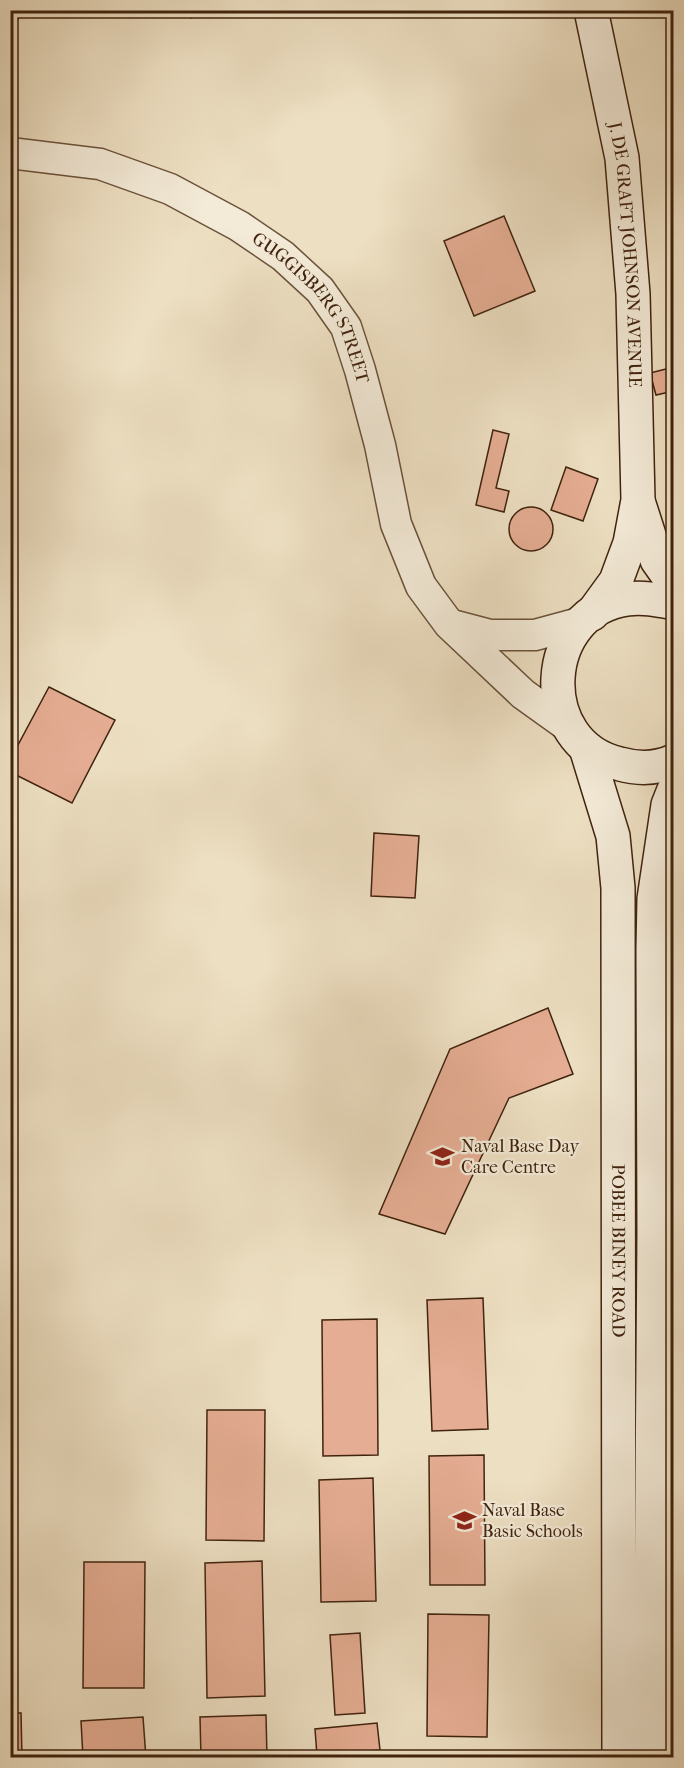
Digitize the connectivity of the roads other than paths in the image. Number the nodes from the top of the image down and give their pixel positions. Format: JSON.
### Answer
{"nodes":[{"id":1,"x":591,"y":10,"type":"edge"},
{"id":2,"x":10,"y":153,"type":"edge"},
{"id":3,"x":638,"y":500,"type":"junction"},
{"id":4,"x":674,"y":584,"type":"edge"},
{"id":5,"x":674,"y":603,"type":"edge"},
{"id":6,"x":588,"y":618,"type":"junction"},
{"id":7,"x":449,"y":624,"type":"junction"},
{"id":8,"x":577,"y":738,"type":"junction"},
{"id":9,"x":674,"y":761,"type":"edge"},
{"id":10,"x":674,"y":790,"type":"edge"},
{"id":11,"x":619,"y":1758,"type":"edge"},
{"id":12,"x":650,"y":1758,"type":"edge"}],
"edges":[{"from":1,"to":3,"type":"street","name":"J. DE GRAFT JOHNSON AVENUE"},
{"from":2,"to":7,"type":"street","name":"GUGGISBERG STREET"},
{"from":3,"to":4,"type":"street","name":"J. DE GRAFT JOHNSON AVENUE"},
{"from":3,"to":6,"type":"street","name":"J. DE GRAFT JOHNSON AVENUE"},
{"from":5,"to":6,"type":"street"},
{"from":6,"to":7,"type":"street"},
{"from":6,"to":8,"type":"street","name":"POBEE BINEY ROAD"},
{"from":7,"to":8,"type":"street","name":"GUGGISBERG STREET"},
{"from":8,"to":9,"type":"street"},
{"from":8,"to":11,"type":"street","name":"POBEE BINEY ROAD"},
{"from":10,"to":12,"type":"street","name":"POBEE BINEY ROAD"}]}
